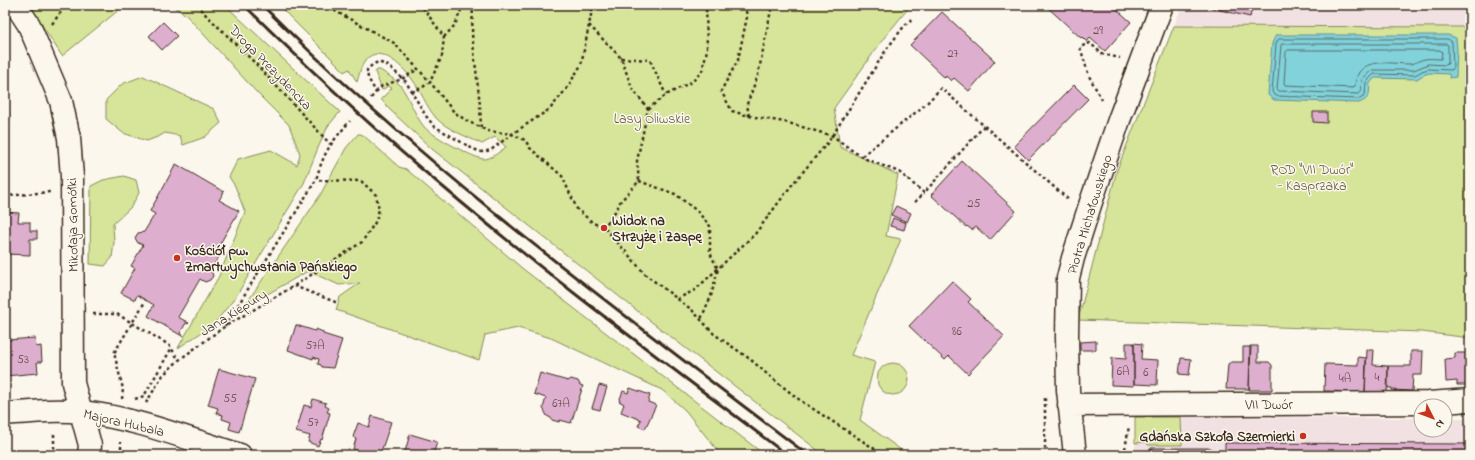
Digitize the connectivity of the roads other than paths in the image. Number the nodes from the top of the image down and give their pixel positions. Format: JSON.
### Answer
{"nodes":[{"id":1,"x":16,"y":5,"type":"edge"},
{"id":2,"x":1162,"y":5,"type":"edge"},
{"id":3,"x":1470,"y":400,"type":"edge"},
{"id":4,"x":1069,"y":405,"type":"junction"},
{"id":5,"x":81,"y":412,"type":"junction"},
{"id":6,"x":5,"y":414,"type":"edge"},
{"id":7,"x":89,"y":455,"type":"edge"},
{"id":8,"x":240,"y":455,"type":"edge"},
{"id":9,"x":1075,"y":455,"type":"edge"}],
"edges":[{"from":1,"to":5,"type":"street","name":"Mikołaja Gomółki"},
{"from":2,"to":4,"type":"street","name":"Piotra Michałowskiego"},
{"from":3,"to":4,"type":"street","name":"VII Dwór"},
{"from":4,"to":9,"type":"street","name":"Piotra Michałowskiego"},
{"from":5,"to":6,"type":"street","name":"Majora Hubala"},
{"from":5,"to":7,"type":"street","name":"Mikołaja Gomółki"},
{"from":5,"to":8,"type":"street","name":"Majora Hubala"}]}
